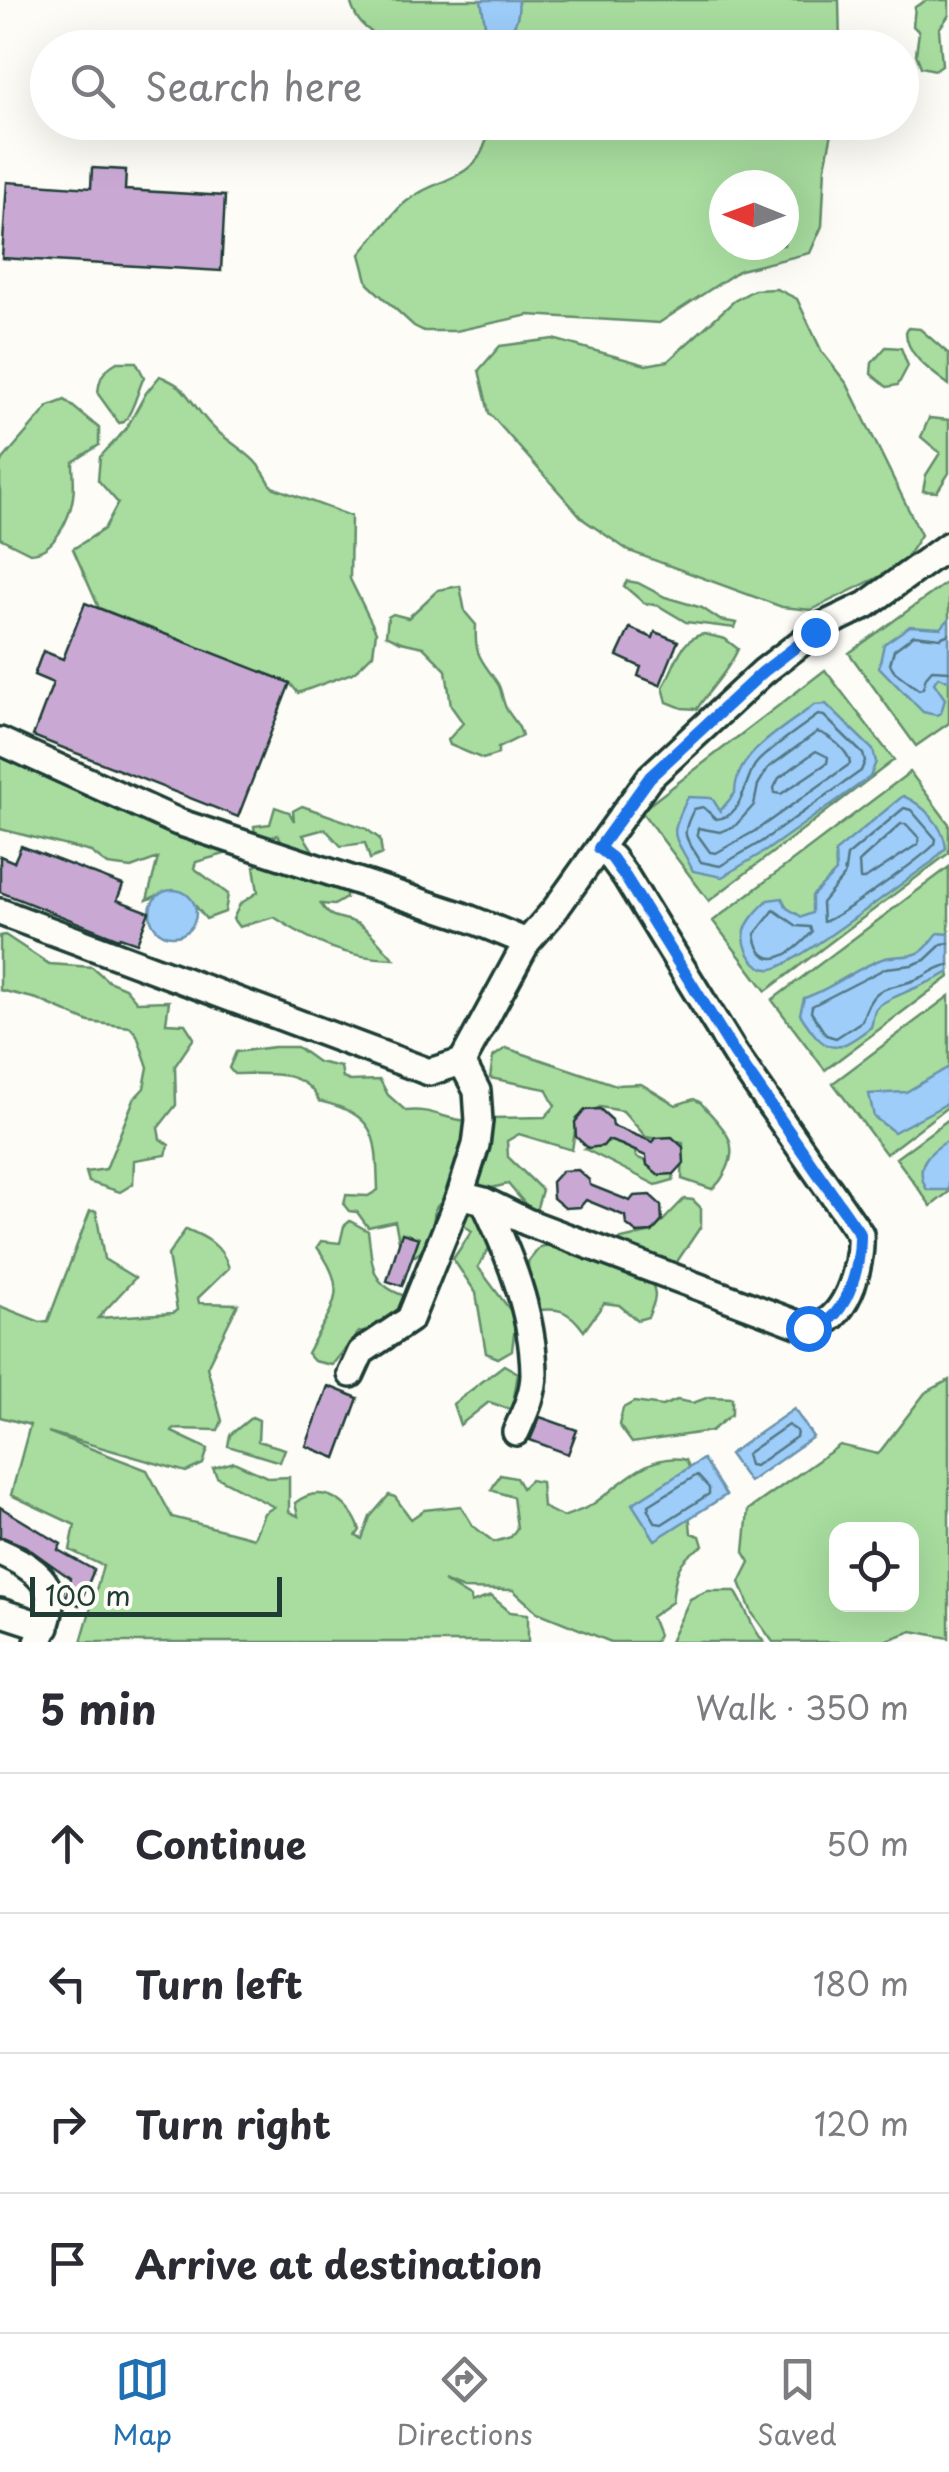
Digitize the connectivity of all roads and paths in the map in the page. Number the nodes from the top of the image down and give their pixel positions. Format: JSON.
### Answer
{"nodes":[{"id":1,"x":949,"y":545,"type":"edge"},
{"id":2,"x":0,"y":741,"type":"edge"},
{"id":3,"x":599,"y":848,"type":"junction"},
{"id":4,"x":0,"y":912,"type":"edge"},
{"id":5,"x":526,"y":942,"type":"junction"},
{"id":6,"x":462,"y":1062,"type":"junction"},
{"id":7,"x":472,"y":1198,"type":"junction"},
{"id":8,"x":351,"y":1374,"type":"dead end"},
{"id":9,"x":516,"y":1432,"type":"dead end"},
{"id":10,"x":0,"y":1552,"type":"edge"},
{"id":11,"x":0,"y":1612,"type":"edge"},
{"id":12,"x":42,"y":1635,"type":"edge"}],
"edges":[{"from":1,"to":3,"type":"street"},
{"from":2,"to":5,"type":"street"},
{"from":3,"to":5,"type":"street"},
{"from":3,"to":7,"type":"street"},
{"from":4,"to":6,"type":"street"},
{"from":5,"to":6,"type":"street"},
{"from":6,"to":7,"type":"street"},
{"from":7,"to":8,"type":"street"},
{"from":7,"to":9,"type":"street"},
{"from":10,"to":12,"type":"street"},
{"from":11,"to":12,"type":"street"}]}
